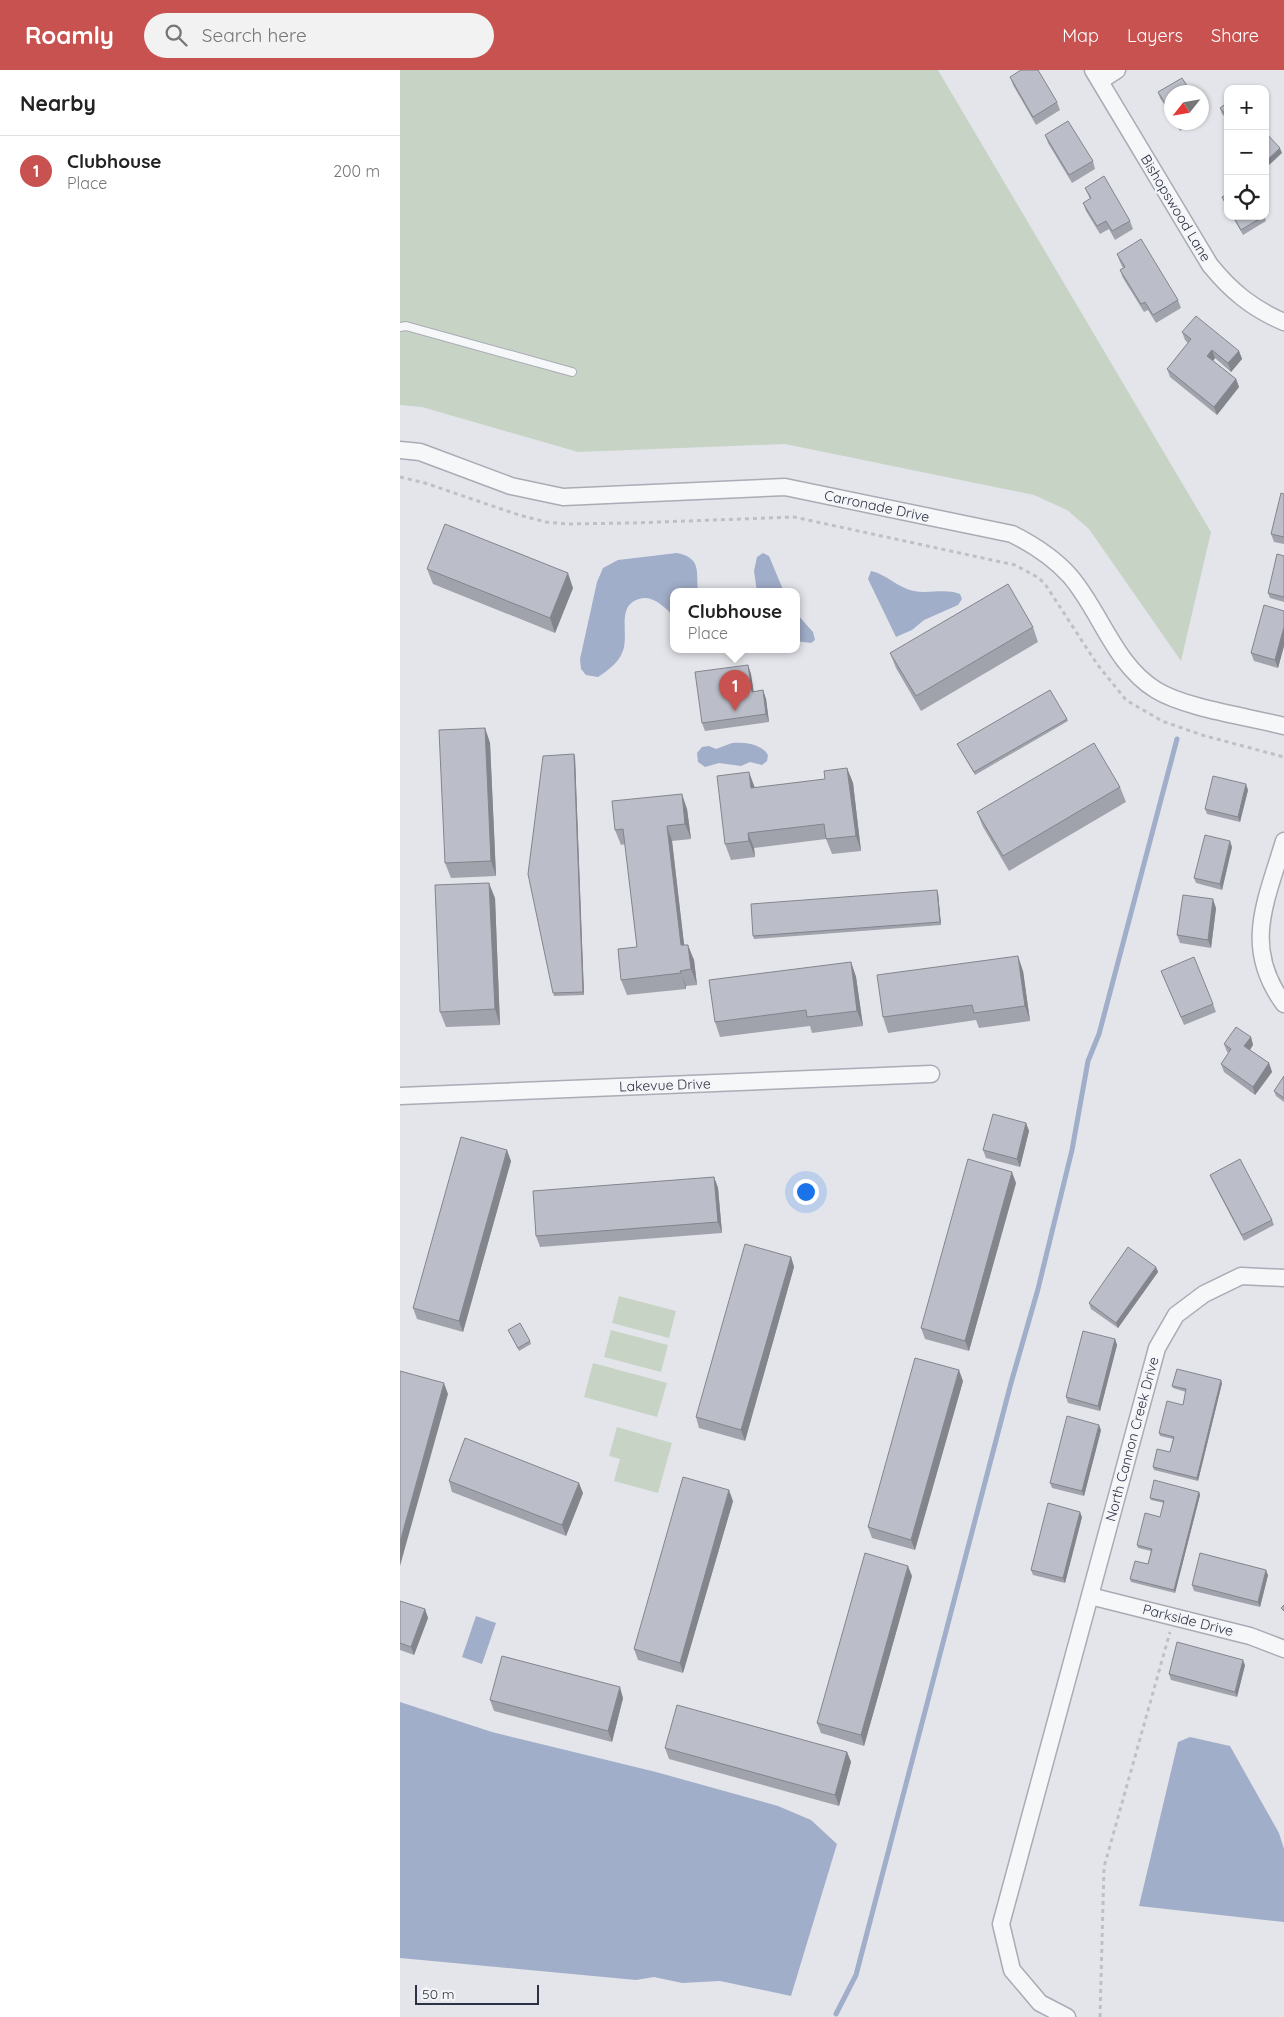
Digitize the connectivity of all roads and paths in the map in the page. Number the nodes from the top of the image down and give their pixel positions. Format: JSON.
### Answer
{"nodes":[{"id":1,"x":1118,"y":70,"type":"edge"},
{"id":2,"x":1096,"y":75,"type":"edge"},
{"id":3,"x":1284,"y":322,"type":"edge"},
{"id":4,"x":400,"y":326,"type":"edge"},
{"id":5,"x":572,"y":372,"type":"dead end"},
{"id":6,"x":400,"y":450,"type":"edge"},
{"id":7,"x":400,"y":477,"type":"edge"},
{"id":8,"x":1284,"y":726,"type":"edge"},
{"id":9,"x":1284,"y":757,"type":"edge"},
{"id":10,"x":1284,"y":841,"type":"edge"},
{"id":11,"x":1284,"y":1004,"type":"edge"},
{"id":12,"x":931,"y":1074,"type":"dead end"},
{"id":13,"x":400,"y":1096,"type":"edge"},
{"id":14,"x":1284,"y":1278,"type":"edge"},
{"id":15,"x":1090,"y":1596,"type":"junction"},
{"id":16,"x":1174,"y":1617,"type":"junction"},
{"id":17,"x":1284,"y":1649,"type":"edge"},
{"id":18,"x":1068,"y":2017,"type":"edge"},
{"id":19,"x":1100,"y":2017,"type":"edge"}],
"edges":[{"from":1,"to":2,"type":"street"},
{"from":2,"to":3,"type":"street","name":"Bishopswood Lane"},
{"from":4,"to":5,"type":"lane"},
{"from":6,"to":8,"type":"street","name":"Carronade Drive"},
{"from":7,"to":9,"type":"path"},
{"from":10,"to":11,"type":"street"},
{"from":12,"to":13,"type":"street","name":"Lakevue Drive"},
{"from":14,"to":15,"type":"street","name":"North Cannon Creek Drive"},
{"from":15,"to":16,"type":"street","name":"Parkside Drive"},
{"from":15,"to":18,"type":"street","name":"North Cannon Creek Drive"},
{"from":16,"to":17,"type":"street","name":"Parkside Drive"},
{"from":16,"to":19,"type":"path"}]}
